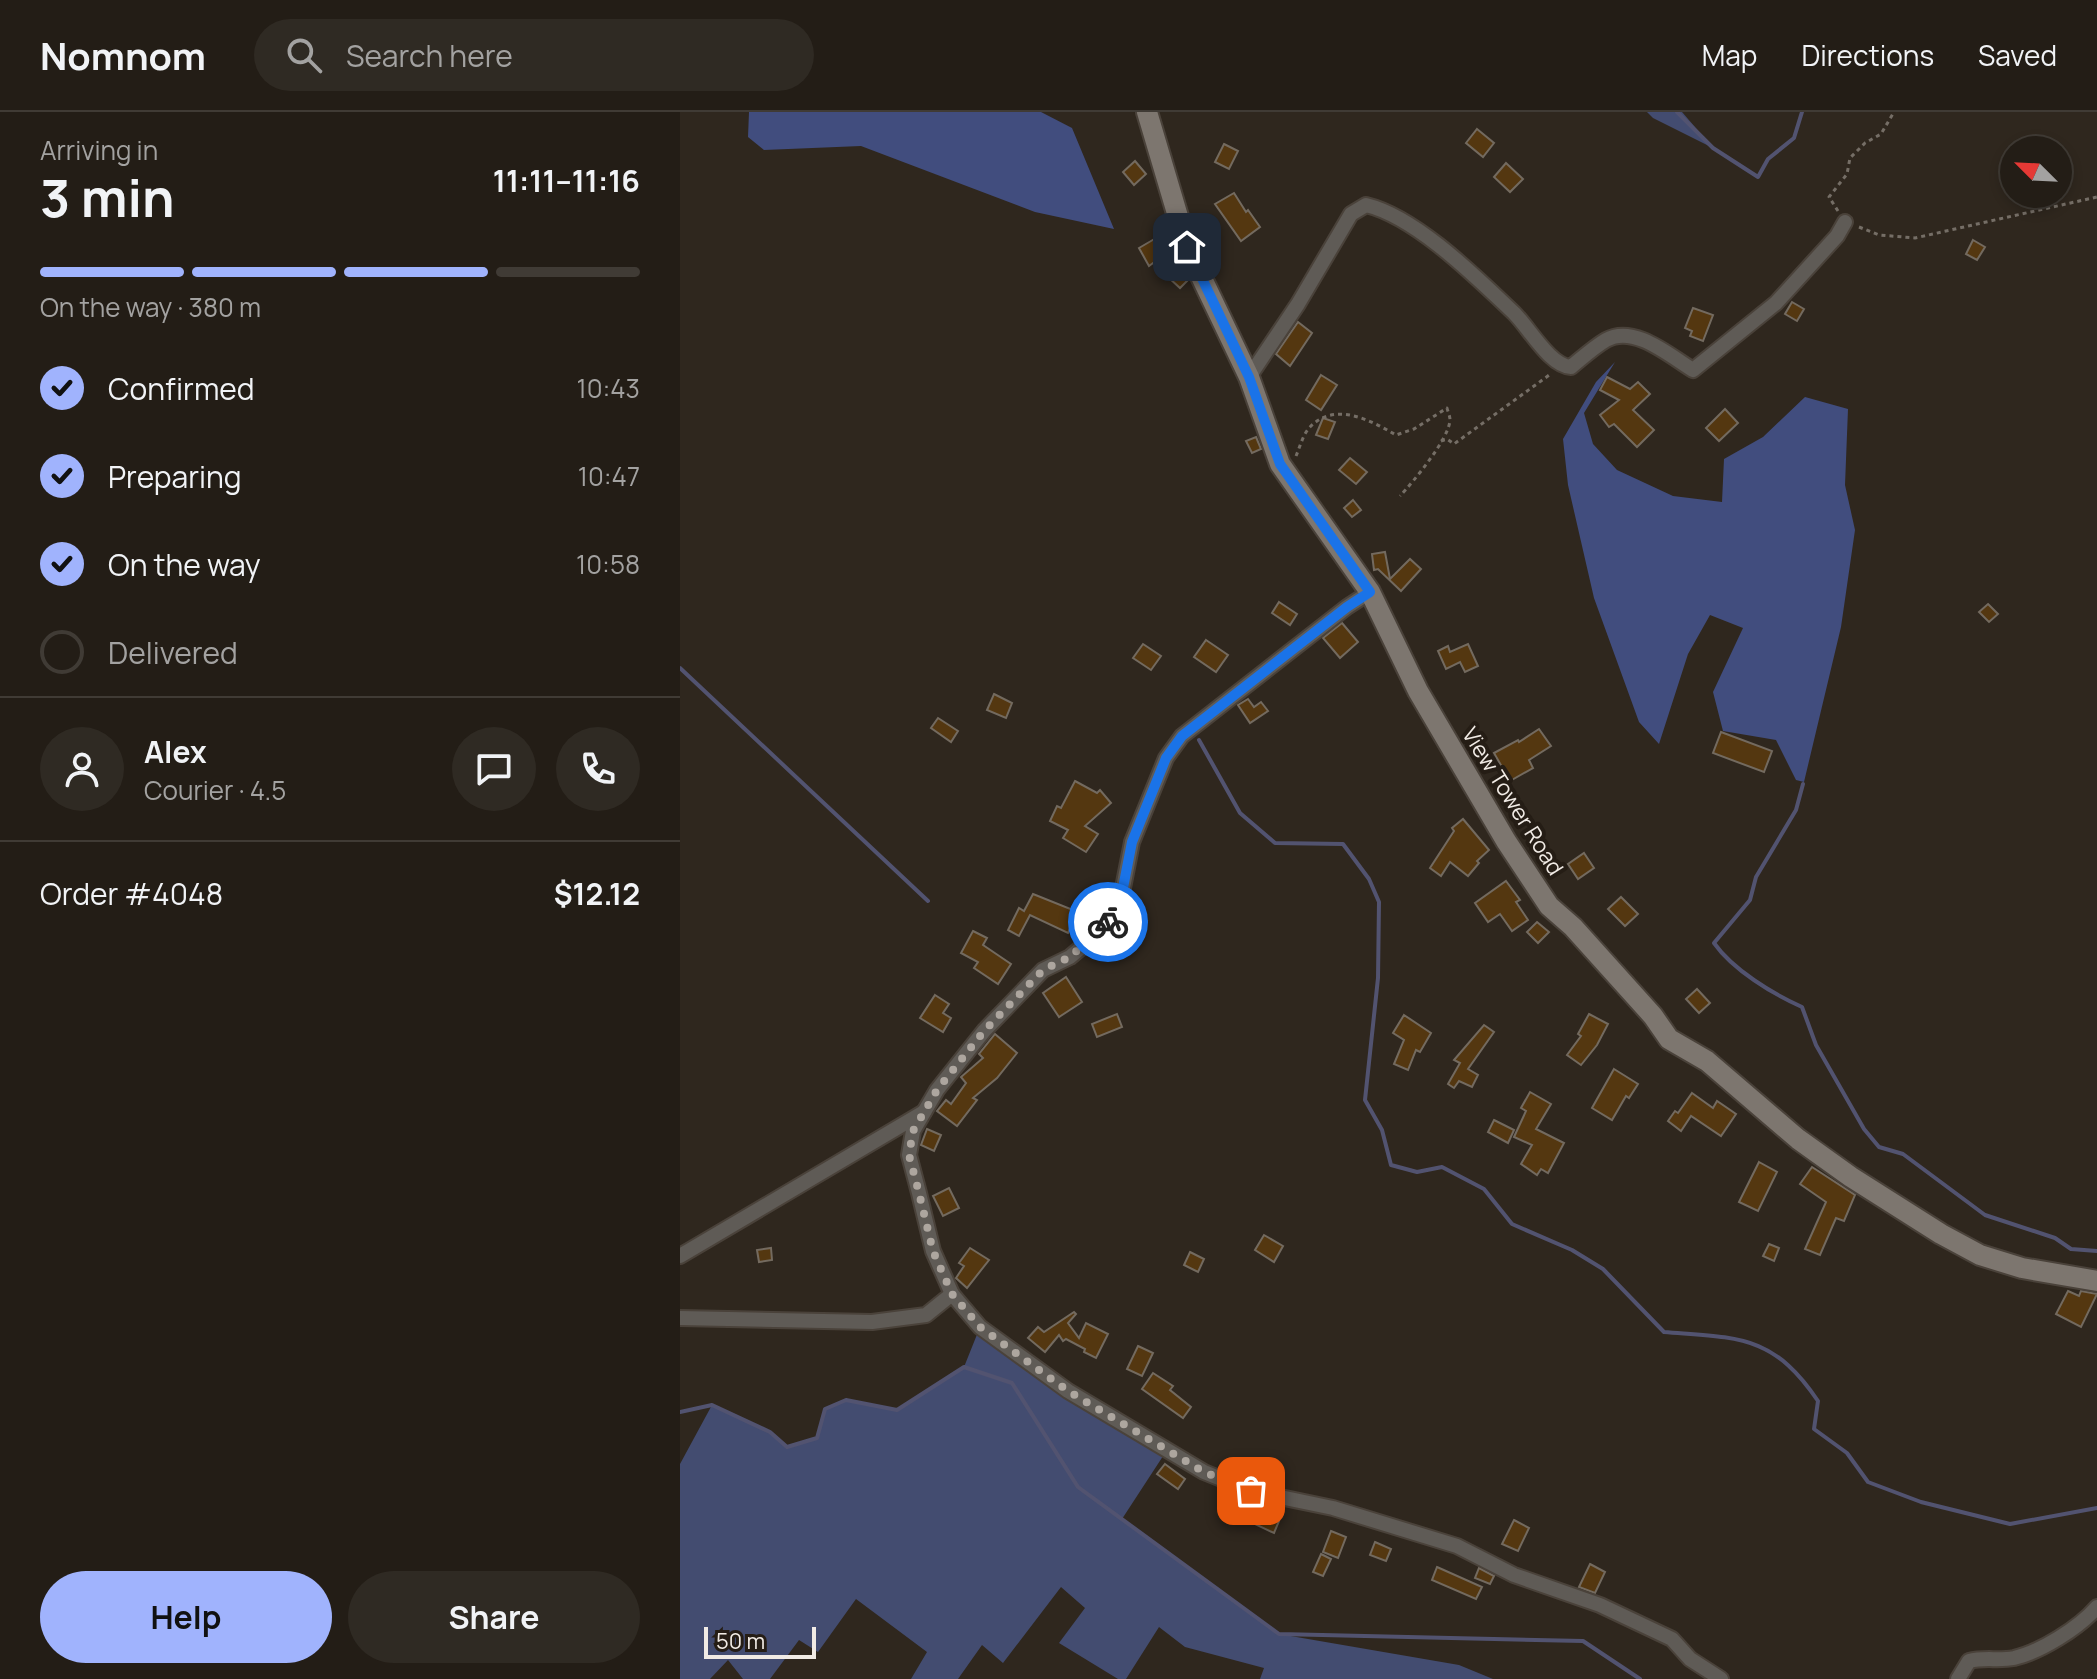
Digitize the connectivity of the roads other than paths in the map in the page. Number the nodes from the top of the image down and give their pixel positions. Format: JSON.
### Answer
{"nodes":[{"id":1,"x":1147,"y":112,"type":"edge"},
{"id":2,"x":1845,"y":222,"type":"road end"},
{"id":3,"x":1249,"y":377,"type":"junction"},
{"id":4,"x":1370,"y":592,"type":"junction"},
{"id":5,"x":924,"y":1112,"type":"junction"},
{"id":6,"x":680,"y":1256,"type":"edge"},
{"id":7,"x":2097,"y":1281,"type":"edge"},
{"id":8,"x":952,"y":1294,"type":"junction"},
{"id":9,"x":680,"y":1318,"type":"edge"},
{"id":10,"x":2097,"y":1607,"type":"edge"},
{"id":11,"x":1721,"y":1679,"type":"edge"},
{"id":12,"x":1958,"y":1679,"type":"edge"}],
"edges":[{"from":1,"to":3,"type":"street","name":"View Tower Road"},
{"from":2,"to":3,"type":"street"},
{"from":3,"to":4,"type":"street","name":"View Tower Road"},
{"from":4,"to":5,"type":"street"},
{"from":4,"to":7,"type":"street","name":"View Tower Road"},
{"from":5,"to":6,"type":"street"},
{"from":5,"to":8,"type":"street"},
{"from":8,"to":9,"type":"street"},
{"from":8,"to":11,"type":"street"},
{"from":10,"to":12,"type":"street"}]}
